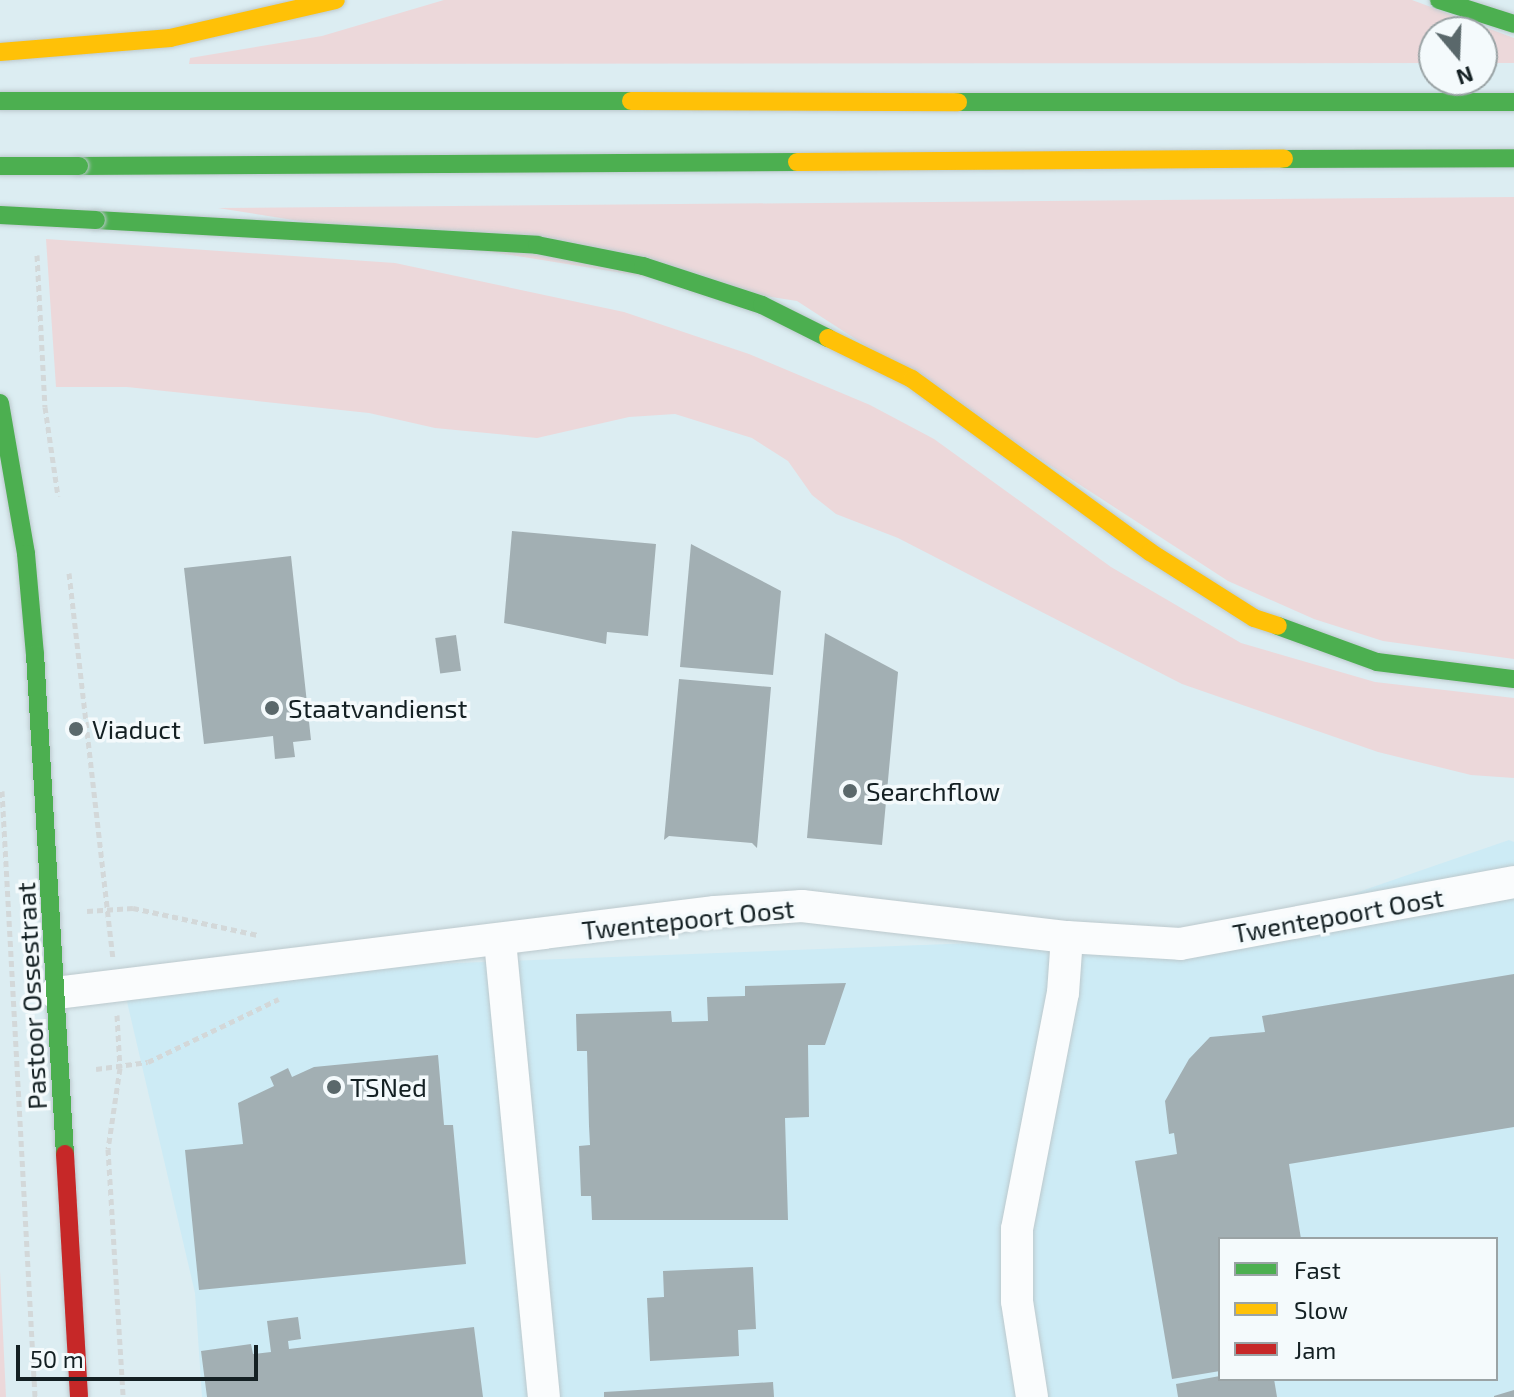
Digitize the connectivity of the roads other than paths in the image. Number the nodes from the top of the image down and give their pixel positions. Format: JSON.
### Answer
{"nodes":[{"id":1,"x":336,"y":0,"type":"edge"},
{"id":2,"x":1439,"y":0,"type":"edge"},
{"id":3,"x":1514,"y":24,"type":"edge"},
{"id":4,"x":0,"y":52,"type":"edge"},
{"id":5,"x":0,"y":101,"type":"edge"},
{"id":6,"x":1514,"y":102,"type":"edge"},
{"id":7,"x":1514,"y":158,"type":"edge"},
{"id":8,"x":0,"y":166,"type":"edge"},
{"id":9,"x":0,"y":215,"type":"edge"},
{"id":10,"x":0,"y":403,"type":"edge"},
{"id":11,"x":1514,"y":679,"type":"edge"},
{"id":12,"x":1514,"y":882,"type":"edge"},
{"id":13,"x":1067,"y":937,"type":"junction"},
{"id":14,"x":500,"y":941,"type":"junction"},
{"id":15,"x":56,"y":993,"type":"junction"},
{"id":16,"x":79,"y":1397,"type":"edge"},
{"id":17,"x":544,"y":1397,"type":"edge"},
{"id":18,"x":1032,"y":1397,"type":"edge"}],
"edges":[{"from":1,"to":4,"type":"main road"},
{"from":2,"to":3,"type":"main road"},
{"from":5,"to":6,"type":"main road"},
{"from":7,"to":8,"type":"main road","bridge":true},
{"from":9,"to":11,"type":"main road","bridge":true},
{"from":10,"to":15,"type":"main road","name":"Pastoor Ossestraat"},
{"from":12,"to":13,"type":"street","name":"Twentepoort Oost"},
{"from":13,"to":14,"type":"street","name":"Twentepoort Oost"},
{"from":13,"to":18,"type":"street"},
{"from":14,"to":15,"type":"street","name":"Twentepoort Oost"},
{"from":14,"to":17,"type":"street"},
{"from":15,"to":16,"type":"main road","name":"Pastoor Ossestraat"}]}
